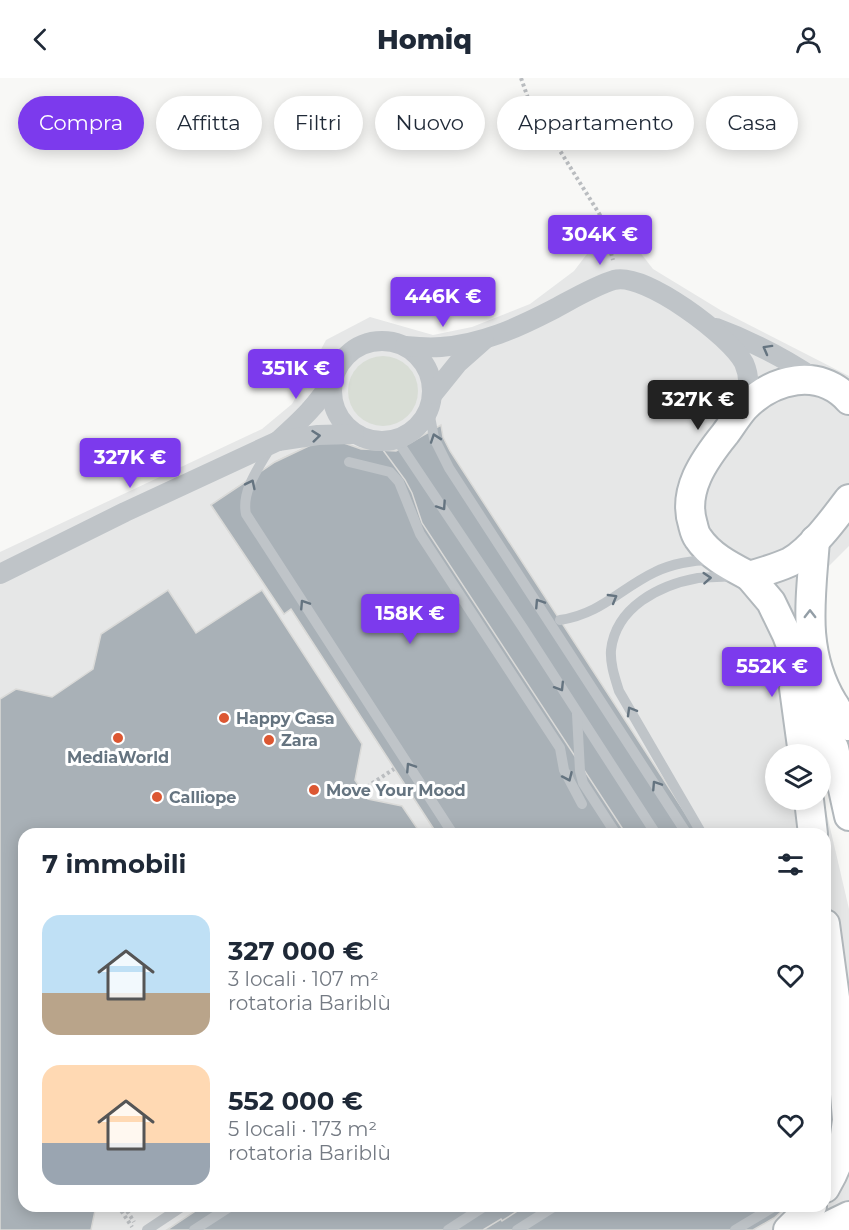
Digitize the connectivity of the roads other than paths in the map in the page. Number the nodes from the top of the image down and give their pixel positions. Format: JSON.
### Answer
{"nodes":[{"id":1,"x":711,"y":326,"type":"junction"},
{"id":2,"x":484,"y":340,"type":"junction"},
{"id":3,"x":405,"y":346,"type":"junction"},
{"id":4,"x":335,"y":375,"type":"junction"},
{"id":5,"x":817,"y":380,"type":"junction"},
{"id":6,"x":849,"y":400,"type":"edge"},
{"id":7,"x":431,"y":402,"type":"junction"},
{"id":8,"x":745,"y":407,"type":"junction"},
{"id":9,"x":354,"y":434,"type":"junction"},
{"id":10,"x":398,"y":440,"type":"junction"},
{"id":11,"x":275,"y":442,"type":"junction"},
{"id":12,"x":349,"y":462,"type":"dead end"},
{"id":13,"x":849,"y":499,"type":"edge"},
{"id":14,"x":815,"y":540,"type":"junction"},
{"id":15,"x":721,"y":561,"type":"junction"},
{"id":16,"x":0,"y":574,"type":"edge"},
{"id":17,"x":749,"y":576,"type":"junction"},
{"id":18,"x":560,"y":620,"type":"dead end"},
{"id":19,"x":787,"y":635,"type":"junction"},
{"id":20,"x":825,"y":689,"type":"junction"},
{"id":21,"x":577,"y":714,"type":"junction"},
{"id":22,"x":849,"y":726,"type":"edge"},
{"id":23,"x":802,"y":744,"type":"edge"},
{"id":24,"x":836,"y":765,"type":"junction"},
{"id":25,"x":582,"y":804,"type":"dead end"},
{"id":26,"x":809,"y":810,"type":"edge"},
{"id":27,"x":849,"y":816,"type":"edge"},
{"id":28,"x":449,"y":828,"type":"edge"},
{"id":29,"x":612,"y":828,"type":"edge"},
{"id":30,"x":652,"y":828,"type":"edge"},
{"id":31,"x":683,"y":828,"type":"edge"},
{"id":32,"x":699,"y":828,"type":"edge"},
{"id":33,"x":812,"y":828,"type":"edge"},
{"id":34,"x":831,"y":968,"type":"edge"},
{"id":35,"x":831,"y":1177,"type":"edge"},
{"id":36,"x":174,"y":1212,"type":"edge"},
{"id":37,"x":222,"y":1212,"type":"edge"},
{"id":38,"x":476,"y":1212,"type":"edge"},
{"id":39,"x":546,"y":1212,"type":"edge"},
{"id":40,"x":765,"y":1212,"type":"edge"},
{"id":41,"x":806,"y":1212,"type":"edge"},
{"id":42,"x":849,"y":1216,"type":"edge"},
{"id":43,"x":147,"y":1230,"type":"edge"},
{"id":44,"x":194,"y":1230,"type":"edge"},
{"id":45,"x":448,"y":1230,"type":"edge"},
{"id":46,"x":517,"y":1230,"type":"edge"},
{"id":47,"x":735,"y":1230,"type":"edge"},
{"id":48,"x":788,"y":1230,"type":"edge"},
{"id":49,"x":820,"y":1230,"type":"edge"}],
"edges":[{"from":1,"to":2,"type":"street"},
{"from":5,"to":1,"type":"street","one_way":true},
{"from":1,"to":8,"type":"street"},
{"from":2,"to":3,"type":"street"},
{"from":2,"to":7,"type":"street"},
{"from":3,"to":4,"type":"street"},
{"from":3,"to":7,"type":"street"},
{"from":4,"to":9,"type":"street"},
{"from":4,"to":11,"type":"street"},
{"from":5,"to":6,"type":"main road"},
{"from":5,"to":8,"type":"main road"},
{"from":7,"to":10,"type":"street"},
{"from":31,"to":7,"type":"lane","one_way":true},
{"from":8,"to":15,"type":"main road"},
{"from":9,"to":10,"type":"street"},
{"from":11,"to":9,"type":"street","one_way":true},
{"from":10,"to":21,"type":"lane","one_way":true},
{"from":11,"to":16,"type":"street"},
{"from":28,"to":11,"type":"lane","one_way":true},
{"from":12,"to":25,"type":"lane","one_way":true},
{"from":13,"to":14,"type":"main road"},
{"from":14,"to":17,"type":"main road"},
{"from":20,"to":14,"type":"main road","one_way":true},
{"from":15,"to":17,"type":"main road"},
{"from":18,"to":15,"type":"lane","one_way":true},
{"from":17,"to":19,"type":"main road"},
{"from":32,"to":17,"type":"lane","one_way":true},
{"from":19,"to":23,"type":"main road"},
{"from":19,"to":24,"type":"main road"},
{"from":20,"to":22,"type":"main road"},
{"from":20,"to":24,"type":"main road"},
{"from":21,"to":29,"type":"lane"},
{"from":21,"to":30,"type":"lane"},
{"from":24,"to":27,"type":"main road"},
{"from":26,"to":33,"type":"main road"},
{"from":34,"to":35,"type":"main road"},
{"from":36,"to":43,"type":"lane"},
{"from":37,"to":44,"type":"lane"},
{"from":38,"to":45,"type":"lane"},
{"from":39,"to":46,"type":"lane"},
{"from":40,"to":47,"type":"lane"},
{"from":41,"to":48,"type":"main road"},
{"from":42,"to":49,"type":"main road"}]}
